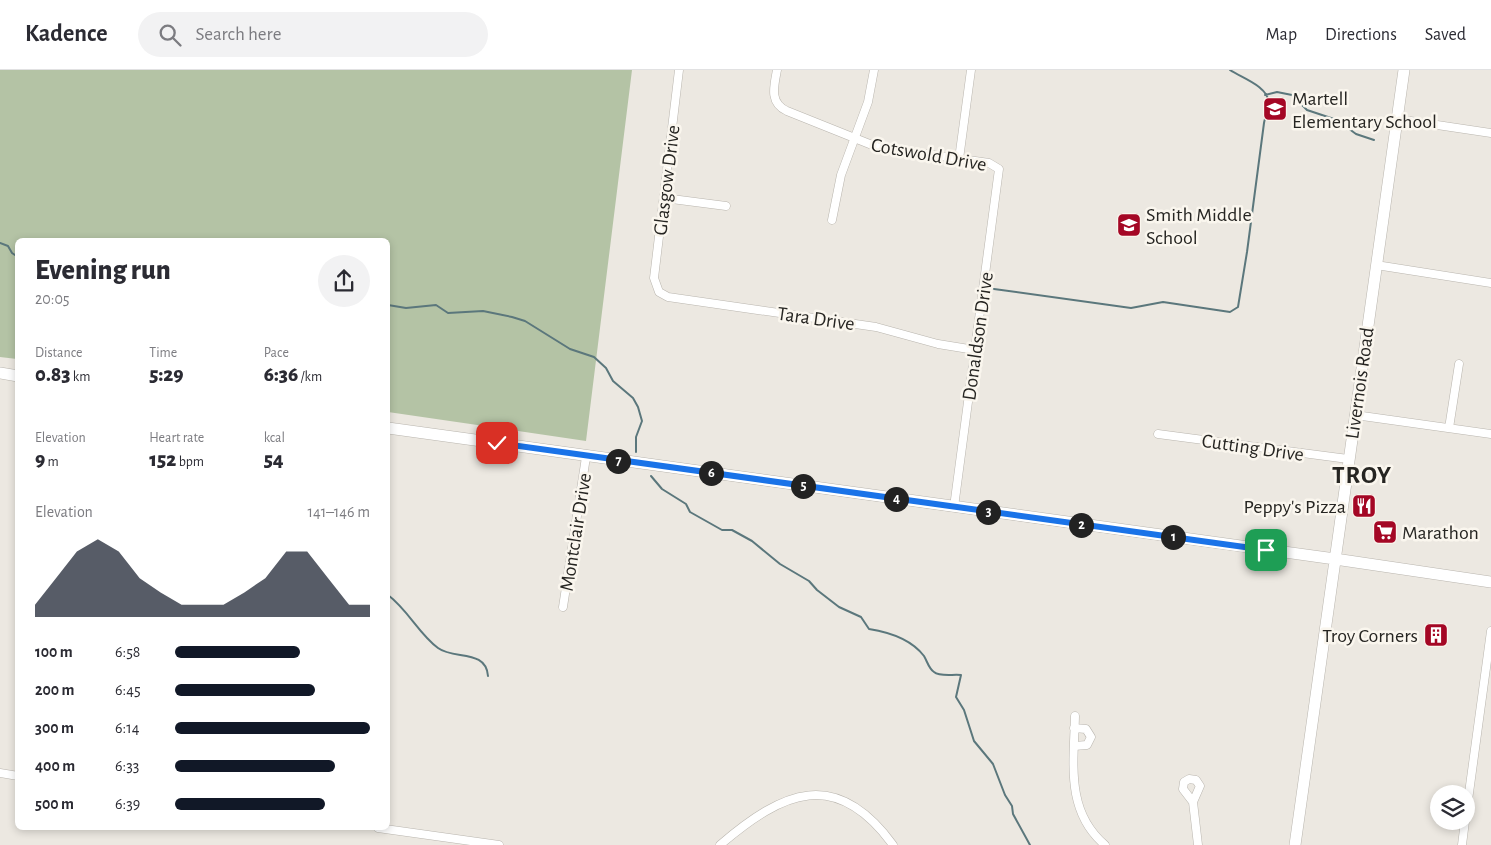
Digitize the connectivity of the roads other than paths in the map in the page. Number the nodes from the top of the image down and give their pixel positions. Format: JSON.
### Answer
{"nodes":[{"id":1,"x":680,"y":70,"type":"edge"},
{"id":2,"x":777,"y":70,"type":"edge"},
{"id":3,"x":874,"y":70,"type":"edge"},
{"id":4,"x":971,"y":70,"type":"edge"},
{"id":5,"x":1404,"y":70,"type":"edge"},
{"id":6,"x":1397,"y":119,"type":"junction"},
{"id":7,"x":1491,"y":133,"type":"edge"},
{"id":8,"x":854,"y":139,"type":"junction"},
{"id":9,"x":959,"y":159,"type":"junction"},
{"id":10,"x":997,"y":166,"type":"joint"},
{"id":11,"x":664,"y":198,"type":"junction"},
{"id":12,"x":726,"y":206,"type":"dead end"},
{"id":13,"x":832,"y":220,"type":"dead end"},
{"id":14,"x":1376,"y":265,"type":"junction"},
{"id":15,"x":1491,"y":283,"type":"edge"},
{"id":16,"x":656,"y":290,"type":"joint"},
{"id":17,"x":976,"y":350,"type":"junction"},
{"id":18,"x":1458,"y":364,"type":"dead end"},
{"id":19,"x":0,"y":373,"type":"edge"},
{"id":20,"x":15,"y":376,"type":"edge"},
{"id":21,"x":1355,"y":415,"type":"junction"},
{"id":22,"x":390,"y":428,"type":"edge"},
{"id":23,"x":1449,"y":428,"type":"junction"},
{"id":24,"x":1158,"y":434,"type":"dead end"},
{"id":25,"x":1491,"y":434,"type":"edge"},
{"id":26,"x":586,"y":457,"type":"junction"},
{"id":27,"x":1348,"y":459,"type":"junction"},
{"id":28,"x":954,"y":507,"type":"junction"},
{"id":29,"x":1335,"y":559,"type":"junction"},
{"id":30,"x":1491,"y":582,"type":"edge"},
{"id":31,"x":563,"y":607,"type":"dead end"},
{"id":32,"x":1491,"y":631,"type":"edge"},
{"id":33,"x":1075,"y":716,"type":"dead end"},
{"id":34,"x":1074,"y":728,"type":"junction"},
{"id":35,"x":1074,"y":746,"type":"junction"},
{"id":36,"x":0,"y":773,"type":"edge"},
{"id":37,"x":15,"y":776,"type":"edge"},
{"id":38,"x":1470,"y":785,"type":"edge"},
{"id":39,"x":1193,"y":802,"type":"dead end"},
{"id":40,"x":390,"y":830,"type":"edge"},
{"id":41,"x":1464,"y":830,"type":"edge"},
{"id":42,"x":499,"y":845,"type":"edge"},
{"id":43,"x":720,"y":845,"type":"edge"},
{"id":44,"x":893,"y":845,"type":"edge"},
{"id":45,"x":1105,"y":845,"type":"edge"},
{"id":46,"x":1198,"y":845,"type":"edge"},
{"id":47,"x":1295,"y":845,"type":"edge"},
{"id":48,"x":1462,"y":845,"type":"edge"}],
"edges":[{"from":1,"to":11,"type":"street","name":"Glasgow Drive"},
{"from":2,"to":8,"type":"street","name":"Cotswold Drive"},
{"from":3,"to":8,"type":"street"},
{"from":4,"to":9,"type":"street"},
{"from":5,"to":6,"type":"main road","name":"Livernois Road"},
{"from":6,"to":7,"type":"street"},
{"from":6,"to":14,"type":"main road","name":"Livernois Road"},
{"from":8,"to":9,"type":"street","name":"Cotswold Drive"},
{"from":8,"to":13,"type":"street"},
{"from":9,"to":10,"type":"street","name":"Cotswold Drive"},
{"from":10,"to":17,"type":"street","name":"Donaldson Drive"},
{"from":11,"to":12,"type":"street"},
{"from":11,"to":16,"type":"street","name":"Glasgow Drive"},
{"from":14,"to":15,"type":"street"},
{"from":14,"to":21,"type":"main road","name":"Livernois Road"},
{"from":16,"to":17,"type":"street","name":"Tara Drive"},
{"from":17,"to":28,"type":"street","name":"Donaldson Drive"},
{"from":18,"to":23,"type":"street"},
{"from":19,"to":20,"type":"main road"},
{"from":21,"to":23,"type":"street"},
{"from":21,"to":27,"type":"main road","name":"Livernois Road"},
{"from":22,"to":26,"type":"main road"},
{"from":23,"to":25,"type":"street"},
{"from":24,"to":27,"type":"street","name":"Cutting Drive"},
{"from":26,"to":28,"type":"main road"},
{"from":26,"to":31,"type":"street","name":"Montclair Drive"},
{"from":27,"to":29,"type":"main road","name":"Livernois Road"},
{"from":28,"to":29,"type":"main road"},
{"from":29,"to":30,"type":"main road"},
{"from":29,"to":47,"type":"main road","name":"Livernois Road"},
{"from":32,"to":38,"type":"street"},
{"from":33,"to":34,"type":"street"},
{"from":34,"to":35,"type":"street"},
{"from":34,"to":35,"type":"street"},
{"from":35,"to":45,"type":"street"},
{"from":36,"to":37,"type":"street"},
{"from":39,"to":46,"type":"street"},
{"from":40,"to":42,"type":"street"},
{"from":41,"to":48,"type":"street"},
{"from":43,"to":44,"type":"street"}]}
